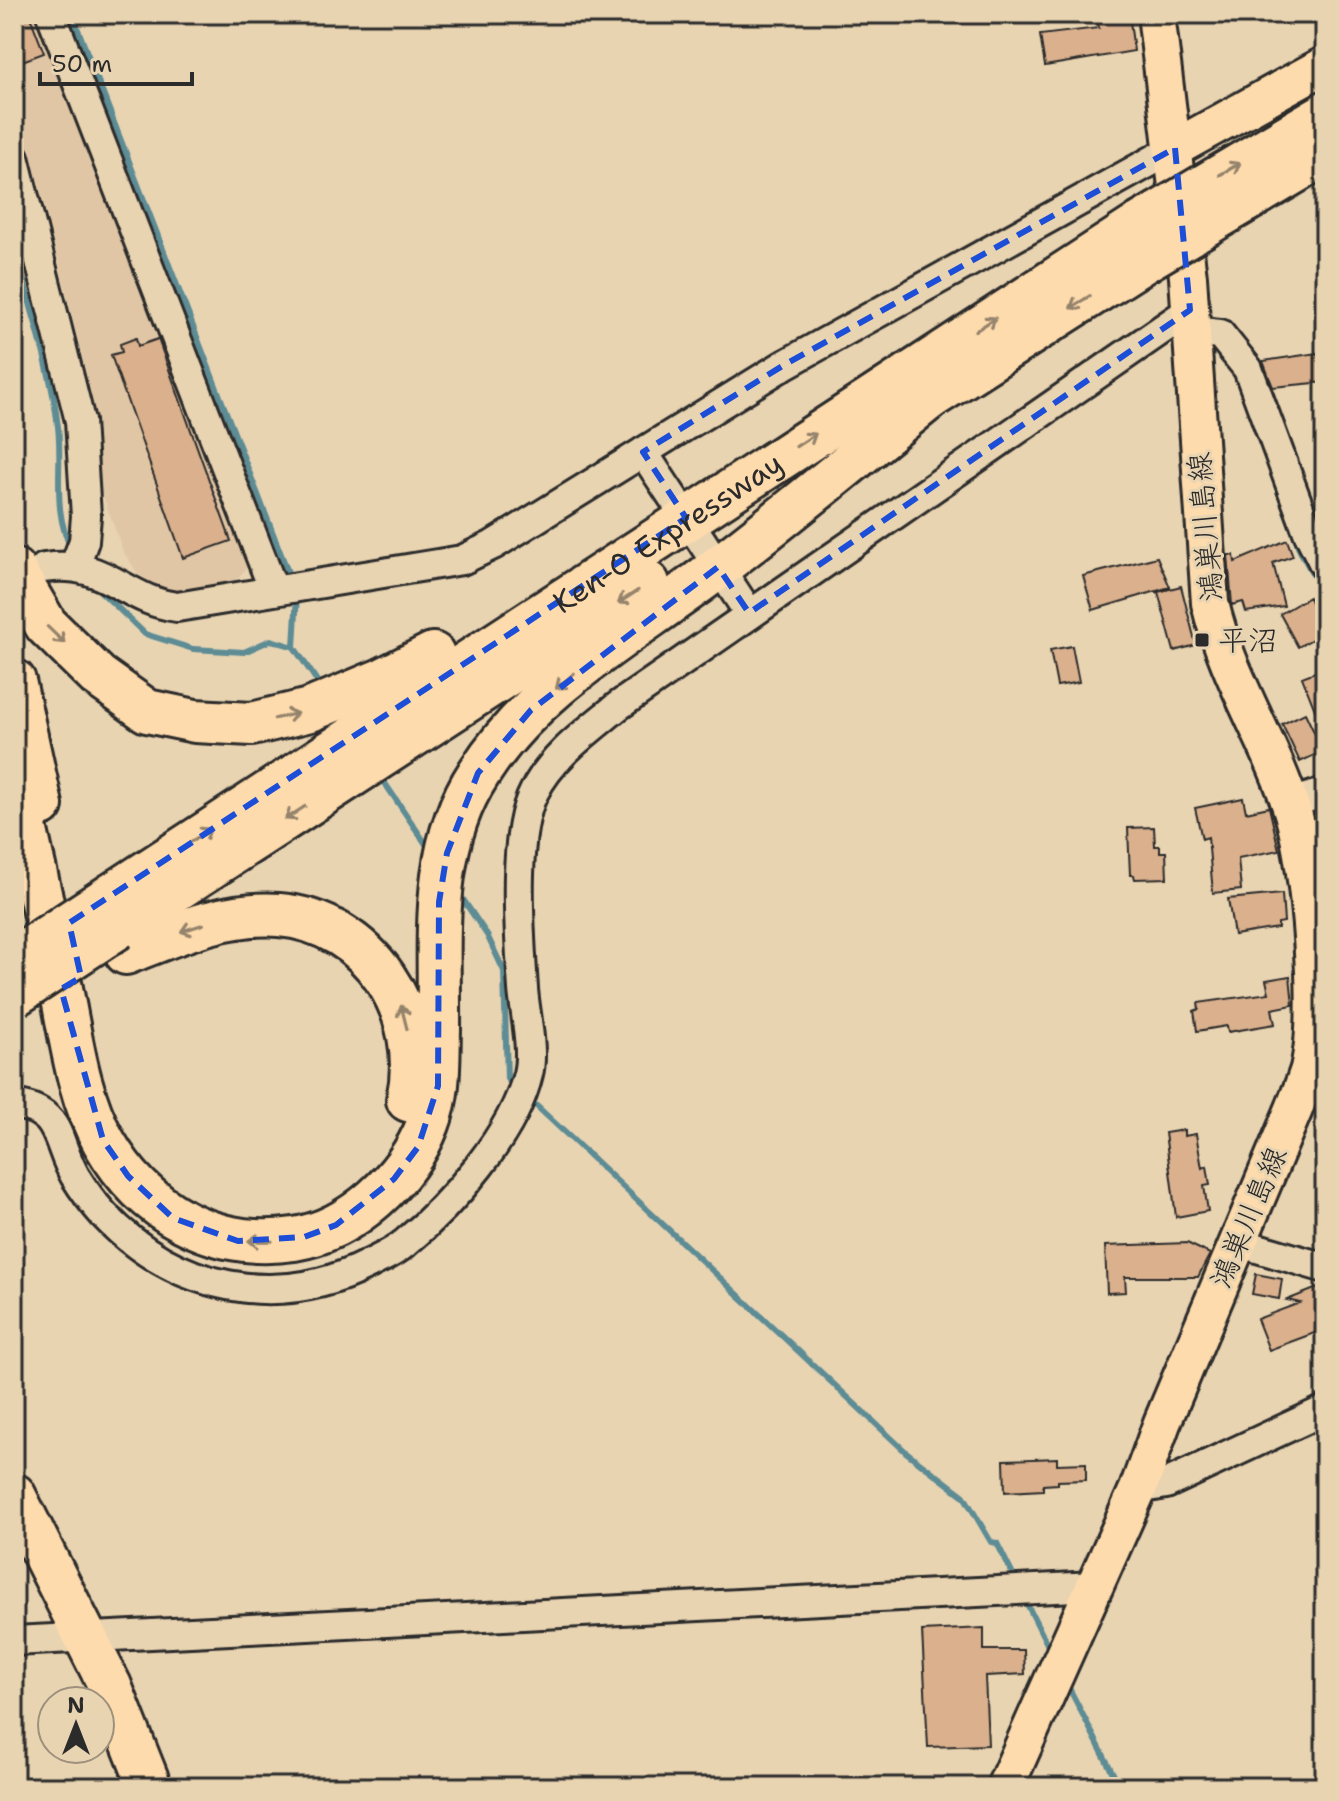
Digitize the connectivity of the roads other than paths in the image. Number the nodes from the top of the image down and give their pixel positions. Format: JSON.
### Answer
{"nodes":[{"id":1,"x":51,"y":14,"type":"edge"},
{"id":2,"x":1156,"y":14,"type":"edge"},
{"id":3,"x":1325,"y":65,"type":"edge"},
{"id":4,"x":1325,"y":114,"type":"edge"},
{"id":5,"x":1175,"y":148,"type":"junction"},
{"id":6,"x":1325,"y":154,"type":"edge"},
{"id":7,"x":14,"y":157,"type":"edge"},
{"id":8,"x":1143,"y":242,"type":"junction"},
{"id":9,"x":1190,"y":321,"type":"junction"},
{"id":10,"x":643,"y":452,"type":"junction"},
{"id":11,"x":703,"y":544,"type":"junction"},
{"id":12,"x":1325,"y":566,"type":"edge"},
{"id":13,"x":84,"y":568,"type":"junction"},
{"id":14,"x":29,"y":569,"type":"edge"},
{"id":15,"x":288,"y":589,"type":"junction"},
{"id":16,"x":749,"y":613,"type":"junction"},
{"id":17,"x":533,"y":616,"type":"junction"},
{"id":18,"x":14,"y":681,"type":"edge"},
{"id":19,"x":362,"y":749,"type":"junction"},
{"id":20,"x":14,"y":777,"type":"edge"},
{"id":21,"x":1325,"y":792,"type":"edge"},
{"id":22,"x":1289,"y":804,"type":"junction"},
{"id":23,"x":119,"y":925,"type":"junction"},
{"id":24,"x":16,"y":995,"type":"edge"},
{"id":25,"x":1317,"y":1078,"type":"edge"},
{"id":26,"x":14,"y":1104,"type":"edge"},
{"id":27,"x":1237,"y":1242,"type":"junction"},
{"id":28,"x":1325,"y":1268,"type":"edge"},
{"id":29,"x":1325,"y":1410,"type":"edge"},
{"id":30,"x":1138,"y":1489,"type":"junction"},
{"id":31,"x":14,"y":1495,"type":"edge"},
{"id":32,"x":14,"y":1553,"type":"edge"},
{"id":33,"x":1094,"y":1586,"type":"junction"},
{"id":34,"x":71,"y":1638,"type":"junction"},
{"id":35,"x":14,"y":1641,"type":"edge"},
{"id":36,"x":83,"y":1685,"type":"edge"},
{"id":37,"x":112,"y":1765,"type":"edge"},
{"id":38,"x":121,"y":1787,"type":"edge"},
{"id":39,"x":150,"y":1787,"type":"edge"},
{"id":40,"x":1005,"y":1787,"type":"edge"}],
"edges":[{"from":1,"to":15,"type":"street"},
{"from":2,"to":5,"type":"main road","name":"鴻巣川島線"},
{"from":3,"to":5,"type":"main road"},
{"from":8,"to":4,"type":"highway","name":"Ken-O Expressway","one_way":true,"bridge":true},
{"from":5,"to":9,"type":"main road","name":"鴻巣川島線"},
{"from":5,"to":10,"type":"street"},
{"from":6,"to":8,"type":"highway","name":"Ken-O Expressway","bridge":true},
{"from":7,"to":13,"type":"street"},
{"from":11,"to":8,"type":"highway","name":"Ken-O Expressway","one_way":true},
{"from":8,"to":11,"type":"highway","name":"Ken-O Expressway","one_way":true},
{"from":9,"to":12,"type":"street"},
{"from":9,"to":16,"type":"street"},
{"from":9,"to":22,"type":"main road","name":"鴻巣川島線"},
{"from":10,"to":11,"type":"street"},
{"from":10,"to":15,"type":"street"},
{"from":11,"to":16,"type":"street"},
{"from":11,"to":17,"type":"highway","name":"Ken-O Expressway"},
{"from":11,"to":19,"type":"highway","name":"Ken-O Expressway","one_way":true},
{"from":11,"to":20,"type":"highway","one_way":true},
{"from":13,"to":14,"type":"street"},
{"from":13,"to":15,"type":"street"},
{"from":14,"to":17,"type":"highway","one_way":true},
{"from":16,"to":26,"type":"street"},
{"from":17,"to":19,"type":"highway","name":"Ken-O Expressway"},
{"from":18,"to":23,"type":"highway","one_way":true},
{"from":19,"to":23,"type":"highway","name":"Ken-O Expressway"},
{"from":21,"to":22,"type":"street"},
{"from":22,"to":25,"type":"main road","name":"鴻巣川島線"},
{"from":23,"to":24,"type":"highway"},
{"from":23,"to":24,"type":"highway","name":"Ken-O Expressway","bridge":true},
{"from":25,"to":27,"type":"main road","name":"鴻巣川島線"},
{"from":27,"to":28,"type":"street"},
{"from":27,"to":30,"type":"main road","name":"鴻巣川島線"},
{"from":29,"to":30,"type":"street"},
{"from":30,"to":33,"type":"main road","name":"鴻巣川島線"},
{"from":31,"to":34,"type":"highway"},
{"from":32,"to":34,"type":"highway"},
{"from":33,"to":34,"type":"street"},
{"from":33,"to":40,"type":"main road","name":"鴻巣川島線"},
{"from":34,"to":35,"type":"street"},
{"from":34,"to":36,"type":"highway"},
{"from":34,"to":39,"type":"highway"},
{"from":37,"to":38,"type":"highway"}]}
